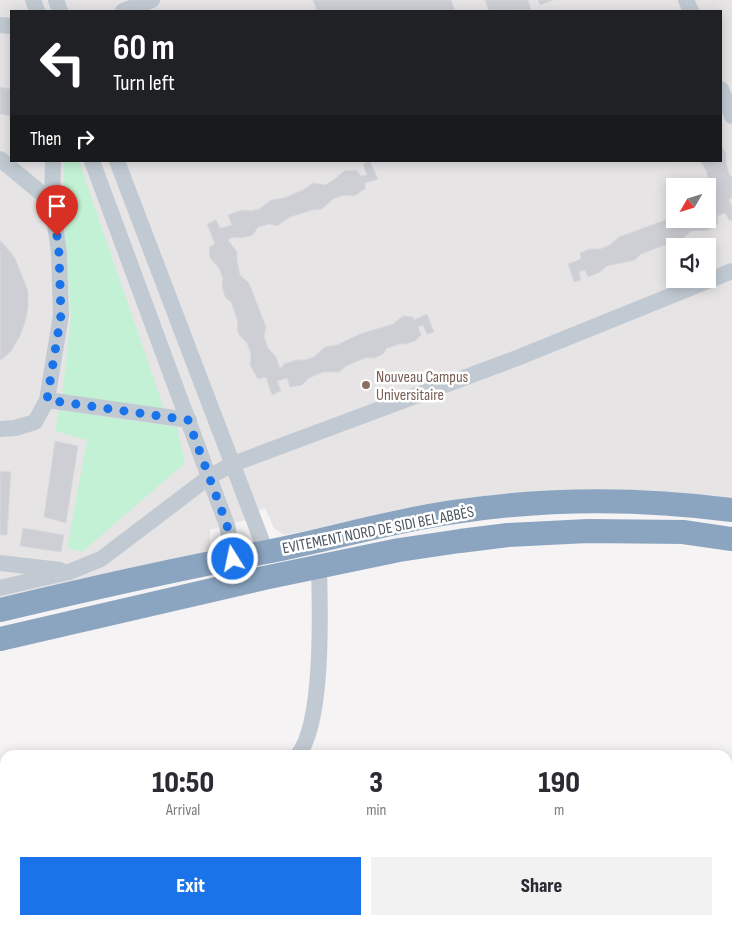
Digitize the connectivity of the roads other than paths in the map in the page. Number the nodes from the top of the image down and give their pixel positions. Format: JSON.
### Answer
{"nodes":[{"id":1,"x":152,"y":0,"type":"edge"},
{"id":2,"x":125,"y":10,"type":"edge"},
{"id":3,"x":722,"y":91,"type":"edge"},
{"id":4,"x":732,"y":116,"type":"edge"},
{"id":5,"x":0,"y":159,"type":"edge"},
{"id":6,"x":53,"y":162,"type":"edge"},
{"id":7,"x":92,"y":162,"type":"edge"},
{"id":8,"x":117,"y":162,"type":"edge"},
{"id":9,"x":52,"y":202,"type":"junction"},
{"id":10,"x":732,"y":271,"type":"edge"},
{"id":11,"x":47,"y":400,"type":"junction"},
{"id":12,"x":188,"y":420,"type":"junction"},
{"id":13,"x":0,"y":429,"type":"edge"},
{"id":14,"x":233,"y":464,"type":"junction"},
{"id":15,"x":210,"y":476,"type":"junction"},
{"id":16,"x":732,"y":510,"type":"edge"},
{"id":17,"x":732,"y":539,"type":"edge"},
{"id":18,"x":266,"y":552,"type":"junction"},
{"id":19,"x":233,"y":559,"type":"junction"},
{"id":20,"x":0,"y":563,"type":"edge"},
{"id":21,"x":319,"y":567,"type":"junction"},
{"id":22,"x":69,"y":572,"type":"junction"},
{"id":23,"x":0,"y":588,"type":"edge"},
{"id":24,"x":0,"y":610,"type":"edge"},
{"id":25,"x":0,"y":640,"type":"edge"},
{"id":26,"x":301,"y":750,"type":"edge"}],
"edges":[{"from":1,"to":2,"type":"street"},
{"from":3,"to":4,"type":"street"},
{"from":5,"to":9,"type":"street"},
{"from":6,"to":9,"type":"street"},
{"from":7,"to":12,"type":"street"},
{"from":8,"to":14,"type":"street"},
{"from":9,"to":11,"type":"street"},
{"from":10,"to":14,"type":"street"},
{"from":11,"to":12,"type":"street"},
{"from":11,"to":13,"type":"street"},
{"from":12,"to":15,"type":"street"},
{"from":14,"to":15,"type":"street"},
{"from":14,"to":18,"type":"street"},
{"from":15,"to":19,"type":"street"},
{"from":15,"to":22,"type":"street"},
{"from":16,"to":18,"type":"highway","name":"EVITEMENT NORD DE SIDI BEL ABBÈS"},
{"from":17,"to":21,"type":"highway","name":"EVITEMENT NORD DE SIDI BEL ABBÈS"},
{"from":18,"to":19,"type":"highway","name":"EVITEMENT NORD DE SIDI BEL ABBÈS"},
{"from":19,"to":24,"type":"highway","name":"EVITEMENT NORD DE SIDI BEL ABBÈS"},
{"from":20,"to":22,"type":"street"},
{"from":21,"to":25,"type":"highway","name":"EVITEMENT NORD DE SIDI BEL ABBÈS"},
{"from":21,"to":26,"type":"street"},
{"from":22,"to":23,"type":"street"}]}
